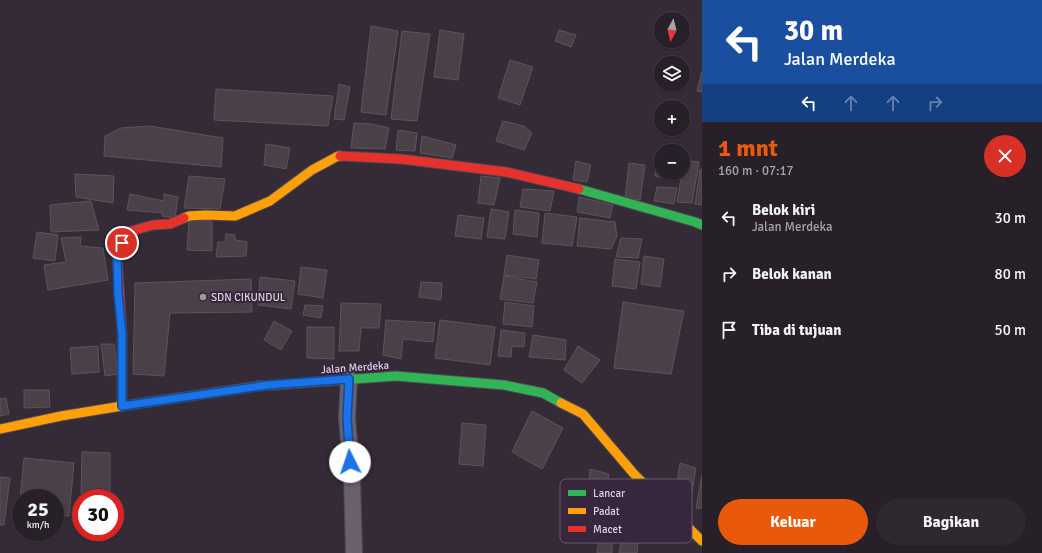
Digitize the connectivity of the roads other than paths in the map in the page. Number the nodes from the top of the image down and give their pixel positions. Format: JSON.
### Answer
{"nodes":[{"id":1,"x":702,"y":225,"type":"edge"},
{"id":2,"x":349,"y":379,"type":"junction"},
{"id":3,"x":122,"y":406,"type":"junction"},
{"id":4,"x":0,"y":429,"type":"edge"},
{"id":5,"x":639,"y":479,"type":"edge"},
{"id":6,"x":692,"y":531,"type":"edge"},
{"id":7,"x":702,"y":541,"type":"edge"},
{"id":8,"x":354,"y":553,"type":"edge"}],
"edges":[{"from":1,"to":3,"type":"street"},
{"from":2,"to":3,"type":"street","name":"Jalan Merdeka"},
{"from":2,"to":5,"type":"street","name":"Jalan Merdeka"},
{"from":2,"to":8,"type":"street"},
{"from":3,"to":4,"type":"street","name":"Jalan Merdeka"},
{"from":6,"to":7,"type":"street","name":"Jalan Merdeka"}]}
